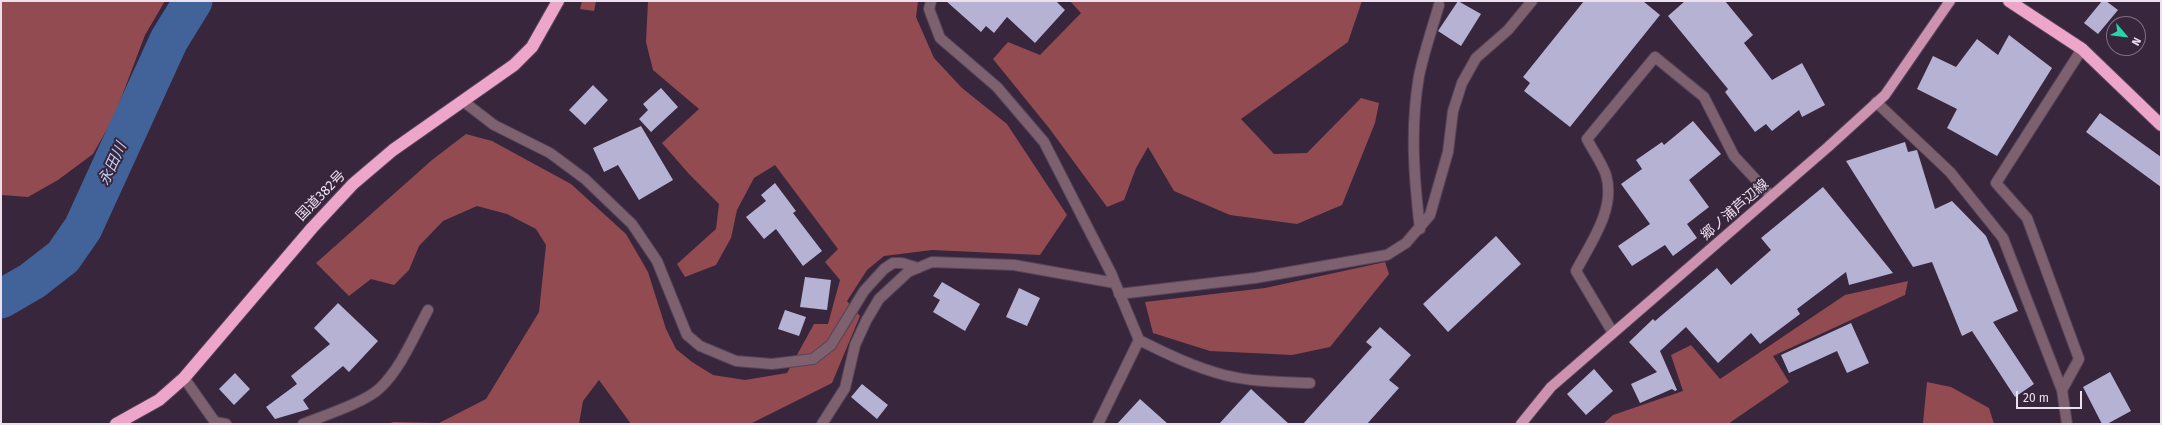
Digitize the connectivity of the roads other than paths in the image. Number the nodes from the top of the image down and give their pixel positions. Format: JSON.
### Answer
{"nodes":[{"id":1,"x":558,"y":1,"type":"edge"},
{"id":2,"x":931,"y":1,"type":"edge"},
{"id":3,"x":1532,"y":1,"type":"edge"},
{"id":4,"x":1950,"y":1,"type":"edge"},
{"id":5,"x":2009,"y":1,"type":"edge"},
{"id":6,"x":1439,"y":5,"type":"dead end"},
{"id":7,"x":2082,"y":49,"type":"junction"},
{"id":8,"x":464,"y":102,"type":"junction"},
{"id":9,"x":1876,"y":102,"type":"junction"},
{"id":10,"x":2161,"y":125,"type":"edge"},
{"id":11,"x":1772,"y":196,"type":"junction"},
{"id":12,"x":1420,"y":230,"type":"junction"},
{"id":13,"x":918,"y":268,"type":"junction"},
{"id":14,"x":1115,"y":283,"type":"junction"},
{"id":15,"x":1119,"y":294,"type":"junction"},
{"id":16,"x":428,"y":310,"type":"dead end"},
{"id":17,"x":1613,"y":333,"type":"junction"},
{"id":18,"x":1139,"y":340,"type":"junction"},
{"id":19,"x":184,"y":378,"type":"junction"},
{"id":20,"x":1310,"y":383,"type":"dead end"},
{"id":21,"x":2062,"y":390,"type":"junction"},
{"id":22,"x":116,"y":424,"type":"edge"},
{"id":23,"x":226,"y":424,"type":"edge"},
{"id":24,"x":303,"y":424,"type":"edge"},
{"id":25,"x":822,"y":424,"type":"edge"},
{"id":26,"x":1098,"y":424,"type":"edge"},
{"id":27,"x":1521,"y":424,"type":"edge"},
{"id":28,"x":2067,"y":424,"type":"edge"}],
"edges":[{"from":1,"to":8,"type":"highway","name":"国道382号"},
{"from":2,"to":14,"type":"street"},
{"from":3,"to":12,"type":"street"},
{"from":4,"to":9,"type":"main road","name":"郷ノ浦芦辺線"},
{"from":5,"to":7,"type":"highway"},
{"from":6,"to":12,"type":"street"},
{"from":7,"to":10,"type":"highway"},
{"from":7,"to":21,"type":"street"},
{"from":8,"to":13,"type":"street"},
{"from":8,"to":19,"type":"highway","name":"国道382号"},
{"from":9,"to":11,"type":"main road","name":"郷ノ浦芦辺線"},
{"from":9,"to":21,"type":"street"},
{"from":11,"to":17,"type":"main road","name":"郷ノ浦芦辺線"},
{"from":11,"to":17,"type":"street"},
{"from":12,"to":15,"type":"street"},
{"from":13,"to":14,"type":"street"},
{"from":13,"to":25,"type":"street"},
{"from":14,"to":15,"type":"street"},
{"from":15,"to":18,"type":"street"},
{"from":16,"to":24,"type":"street"},
{"from":17,"to":27,"type":"main road","name":"郷ノ浦芦辺線"},
{"from":18,"to":20,"type":"street"},
{"from":18,"to":26,"type":"street"},
{"from":19,"to":22,"type":"highway","name":"国道382号"},
{"from":19,"to":23,"type":"street"},
{"from":21,"to":28,"type":"street"}]}
